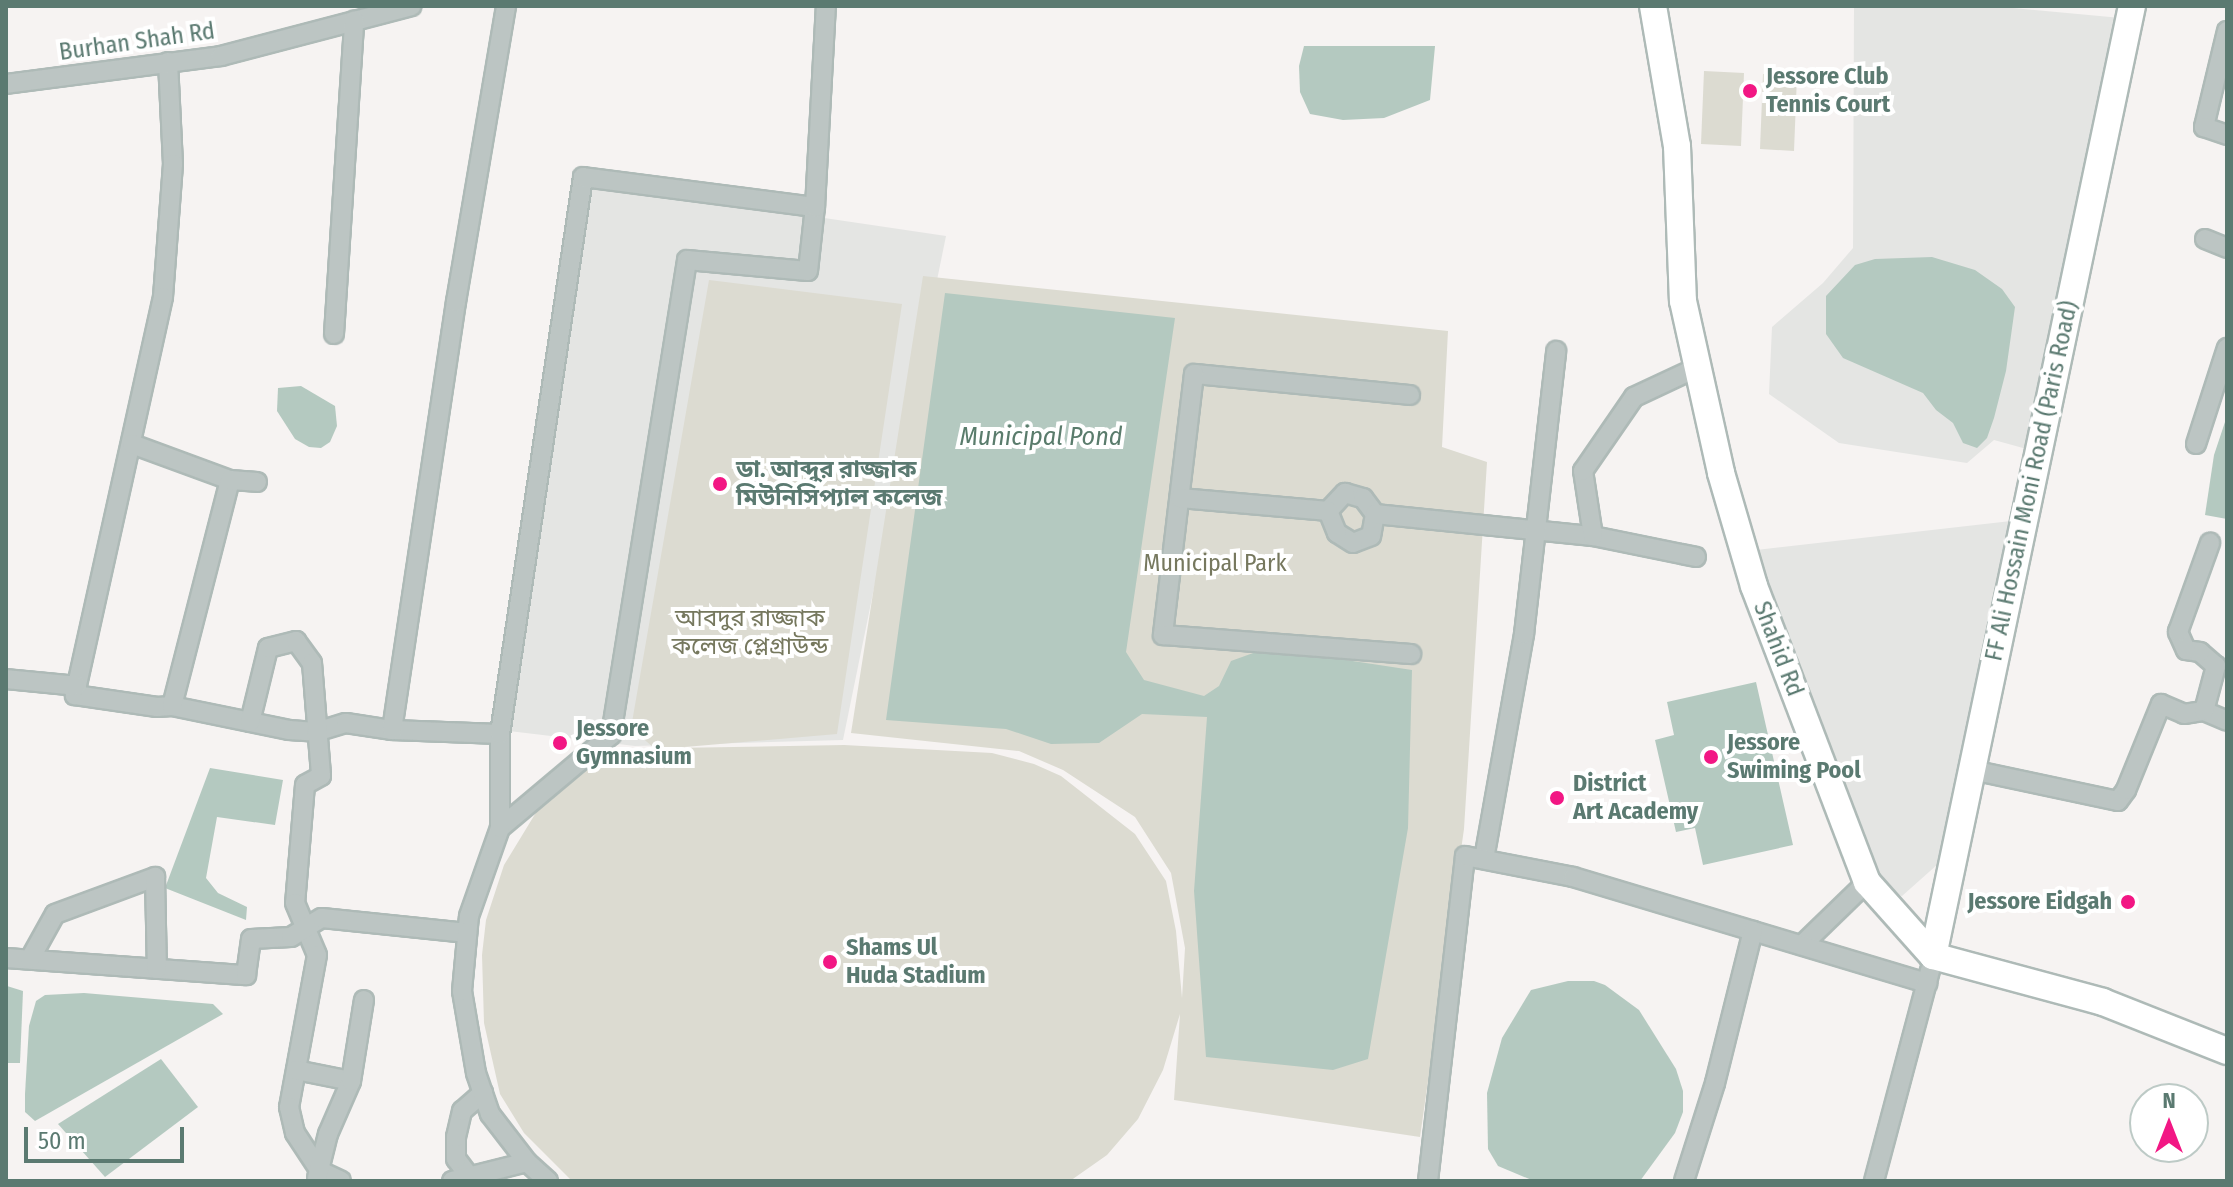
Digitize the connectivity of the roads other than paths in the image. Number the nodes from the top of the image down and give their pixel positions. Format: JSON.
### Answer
{"nodes":[{"id":1,"x":412,"y":6,"type":"edge"},
{"id":2,"x":506,"y":6,"type":"edge"},
{"id":3,"x":826,"y":6,"type":"edge"},
{"id":4,"x":1653,"y":6,"type":"edge"},
{"id":5,"x":2132,"y":6,"type":"edge"},
{"id":6,"x":354,"y":21,"type":"junction"},
{"id":7,"x":2227,"y":31,"type":"edge"},
{"id":8,"x":168,"y":62,"type":"junction"},
{"id":9,"x":6,"y":84,"type":"edge"},
{"id":10,"x":2227,"y":135,"type":"edge"},
{"id":11,"x":815,"y":207,"type":"junction"},
{"id":12,"x":2205,"y":239,"type":"dead end"},
{"id":13,"x":2227,"y":248,"type":"edge"},
{"id":14,"x":334,"y":334,"type":"dead end"},
{"id":15,"x":2227,"y":348,"type":"edge"},
{"id":16,"x":1556,"y":351,"type":"dead end"},
{"id":17,"x":1698,"y":367,"type":"junction"},
{"id":18,"x":1410,"y":395,"type":"dead end"},
{"id":19,"x":132,"y":444,"type":"junction"},
{"id":20,"x":2196,"y":444,"type":"dead end"},
{"id":21,"x":230,"y":480,"type":"junction"},
{"id":22,"x":257,"y":482,"type":"dead end"},
{"id":23,"x":1180,"y":498,"type":"junction"},
{"id":24,"x":1328,"y":511,"type":"junction"},
{"id":25,"x":1375,"y":514,"type":"junction"},
{"id":26,"x":1535,"y":530,"type":"junction"},
{"id":27,"x":1593,"y":536,"type":"junction"},
{"id":28,"x":2210,"y":543,"type":"dead end"},
{"id":29,"x":1696,"y":557,"type":"dead end"},
{"id":30,"x":1411,"y":654,"type":"dead end"},
{"id":31,"x":6,"y":679,"type":"edge"},
{"id":32,"x":77,"y":686,"type":"junction"},
{"id":33,"x":172,"y":706,"type":"junction"},
{"id":34,"x":2204,"y":711,"type":"junction"},
{"id":35,"x":2227,"y":721,"type":"edge"},
{"id":36,"x":250,"y":722,"type":"junction"},
{"id":37,"x":392,"y":730,"type":"junction"},
{"id":38,"x":316,"y":732,"type":"junction"},
{"id":39,"x":500,"y":734,"type":"junction"},
{"id":40,"x":1972,"y":770,"type":"junction"},
{"id":41,"x":500,"y":828,"type":"junction"},
{"id":42,"x":1484,"y":859,"type":"junction"},
{"id":43,"x":1867,"y":882,"type":"junction"},
{"id":44,"x":306,"y":929,"type":"junction"},
{"id":45,"x":1753,"y":931,"type":"junction"},
{"id":46,"x":467,"y":933,"type":"junction"},
{"id":47,"x":1802,"y":945,"type":"junction"},
{"id":48,"x":1933,"y":956,"type":"junction"},
{"id":49,"x":6,"y":958,"type":"edge"},
{"id":50,"x":30,"y":959,"type":"junction"},
{"id":51,"x":157,"y":969,"type":"junction"},
{"id":52,"x":1927,"y":983,"type":"junction"},
{"id":53,"x":364,"y":1000,"type":"dead end"},
{"id":54,"x":2227,"y":1051,"type":"edge"},
{"id":55,"x":296,"y":1070,"type":"junction"},
{"id":56,"x":351,"y":1081,"type":"junction"},
{"id":57,"x":483,"y":1093,"type":"junction"},
{"id":58,"x":527,"y":1162,"type":"junction"},
{"id":59,"x":318,"y":1176,"type":"edge"},
{"id":60,"x":460,"y":1178,"type":"edge"},
{"id":61,"x":341,"y":1181,"type":"edge"},
{"id":62,"x":548,"y":1181,"type":"edge"},
{"id":63,"x":1428,"y":1181,"type":"edge"},
{"id":64,"x":1684,"y":1181,"type":"edge"},
{"id":65,"x":1874,"y":1181,"type":"edge"}],
"edges":[{"from":1,"to":6,"type":"street","name":"Burhan Shah Rd"},
{"from":2,"to":37,"type":"street"},
{"from":3,"to":11,"type":"street"},
{"from":4,"to":17,"type":"street","name":"Shahid Rd"},
{"from":5,"to":40,"type":"street","name":"FF Ali Hossain Moni Road (Paris Road)"},
{"from":6,"to":8,"type":"street","name":"Burhan Shah Rd"},
{"from":6,"to":14,"type":"street"},
{"from":7,"to":10,"type":"street"},
{"from":8,"to":9,"type":"street","name":"Burhan Shah Rd"},
{"from":8,"to":19,"type":"street"},
{"from":11,"to":39,"type":"street"},
{"from":11,"to":41,"type":"street"},
{"from":12,"to":13,"type":"street"},
{"from":15,"to":20,"type":"street"},
{"from":16,"to":26,"type":"street"},
{"from":17,"to":27,"type":"street"},
{"from":17,"to":43,"type":"street","name":"Shahid Rd"},
{"from":18,"to":23,"type":"street"},
{"from":19,"to":21,"type":"street"},
{"from":19,"to":32,"type":"street"},
{"from":21,"to":22,"type":"street"},
{"from":21,"to":33,"type":"street"},
{"from":23,"to":24,"type":"street"},
{"from":23,"to":30,"type":"street"},
{"from":24,"to":25,"type":"street"},
{"from":24,"to":25,"type":"street"},
{"from":25,"to":26,"type":"street"},
{"from":26,"to":27,"type":"street"},
{"from":26,"to":42,"type":"street"},
{"from":27,"to":29,"type":"street"},
{"from":28,"to":34,"type":"street"},
{"from":31,"to":32,"type":"street"},
{"from":32,"to":33,"type":"street"},
{"from":33,"to":36,"type":"street"},
{"from":34,"to":35,"type":"street"},
{"from":34,"to":40,"type":"street"},
{"from":36,"to":38,"type":"street"},
{"from":36,"to":38,"type":"street"},
{"from":37,"to":38,"type":"street"},
{"from":37,"to":39,"type":"street"},
{"from":38,"to":44,"type":"street"},
{"from":39,"to":41,"type":"street"},
{"from":40,"to":48,"type":"street","name":"FF Ali Hossain Moni Road (Paris Road)"},
{"from":41,"to":46,"type":"street"},
{"from":42,"to":45,"type":"street"},
{"from":42,"to":63,"type":"street"},
{"from":43,"to":47,"type":"street"},
{"from":43,"to":48,"type":"street","name":"Shahid Rd"},
{"from":44,"to":46,"type":"street"},
{"from":44,"to":51,"type":"street"},
{"from":44,"to":55,"type":"street"},
{"from":45,"to":47,"type":"street"},
{"from":45,"to":64,"type":"street"},
{"from":46,"to":57,"type":"street"},
{"from":47,"to":52,"type":"street"},
{"from":48,"to":52,"type":"street"},
{"from":48,"to":54,"type":"street"},
{"from":49,"to":50,"type":"street"},
{"from":50,"to":51,"type":"street"},
{"from":50,"to":51,"type":"street"},
{"from":52,"to":65,"type":"street"},
{"from":53,"to":56,"type":"street"},
{"from":55,"to":56,"type":"street"},
{"from":55,"to":59,"type":"street"},
{"from":56,"to":59,"type":"street"},
{"from":57,"to":58,"type":"street"},
{"from":57,"to":60,"type":"street"},
{"from":58,"to":60,"type":"street"},
{"from":58,"to":62,"type":"street"},
{"from":59,"to":61,"type":"street"}]}
